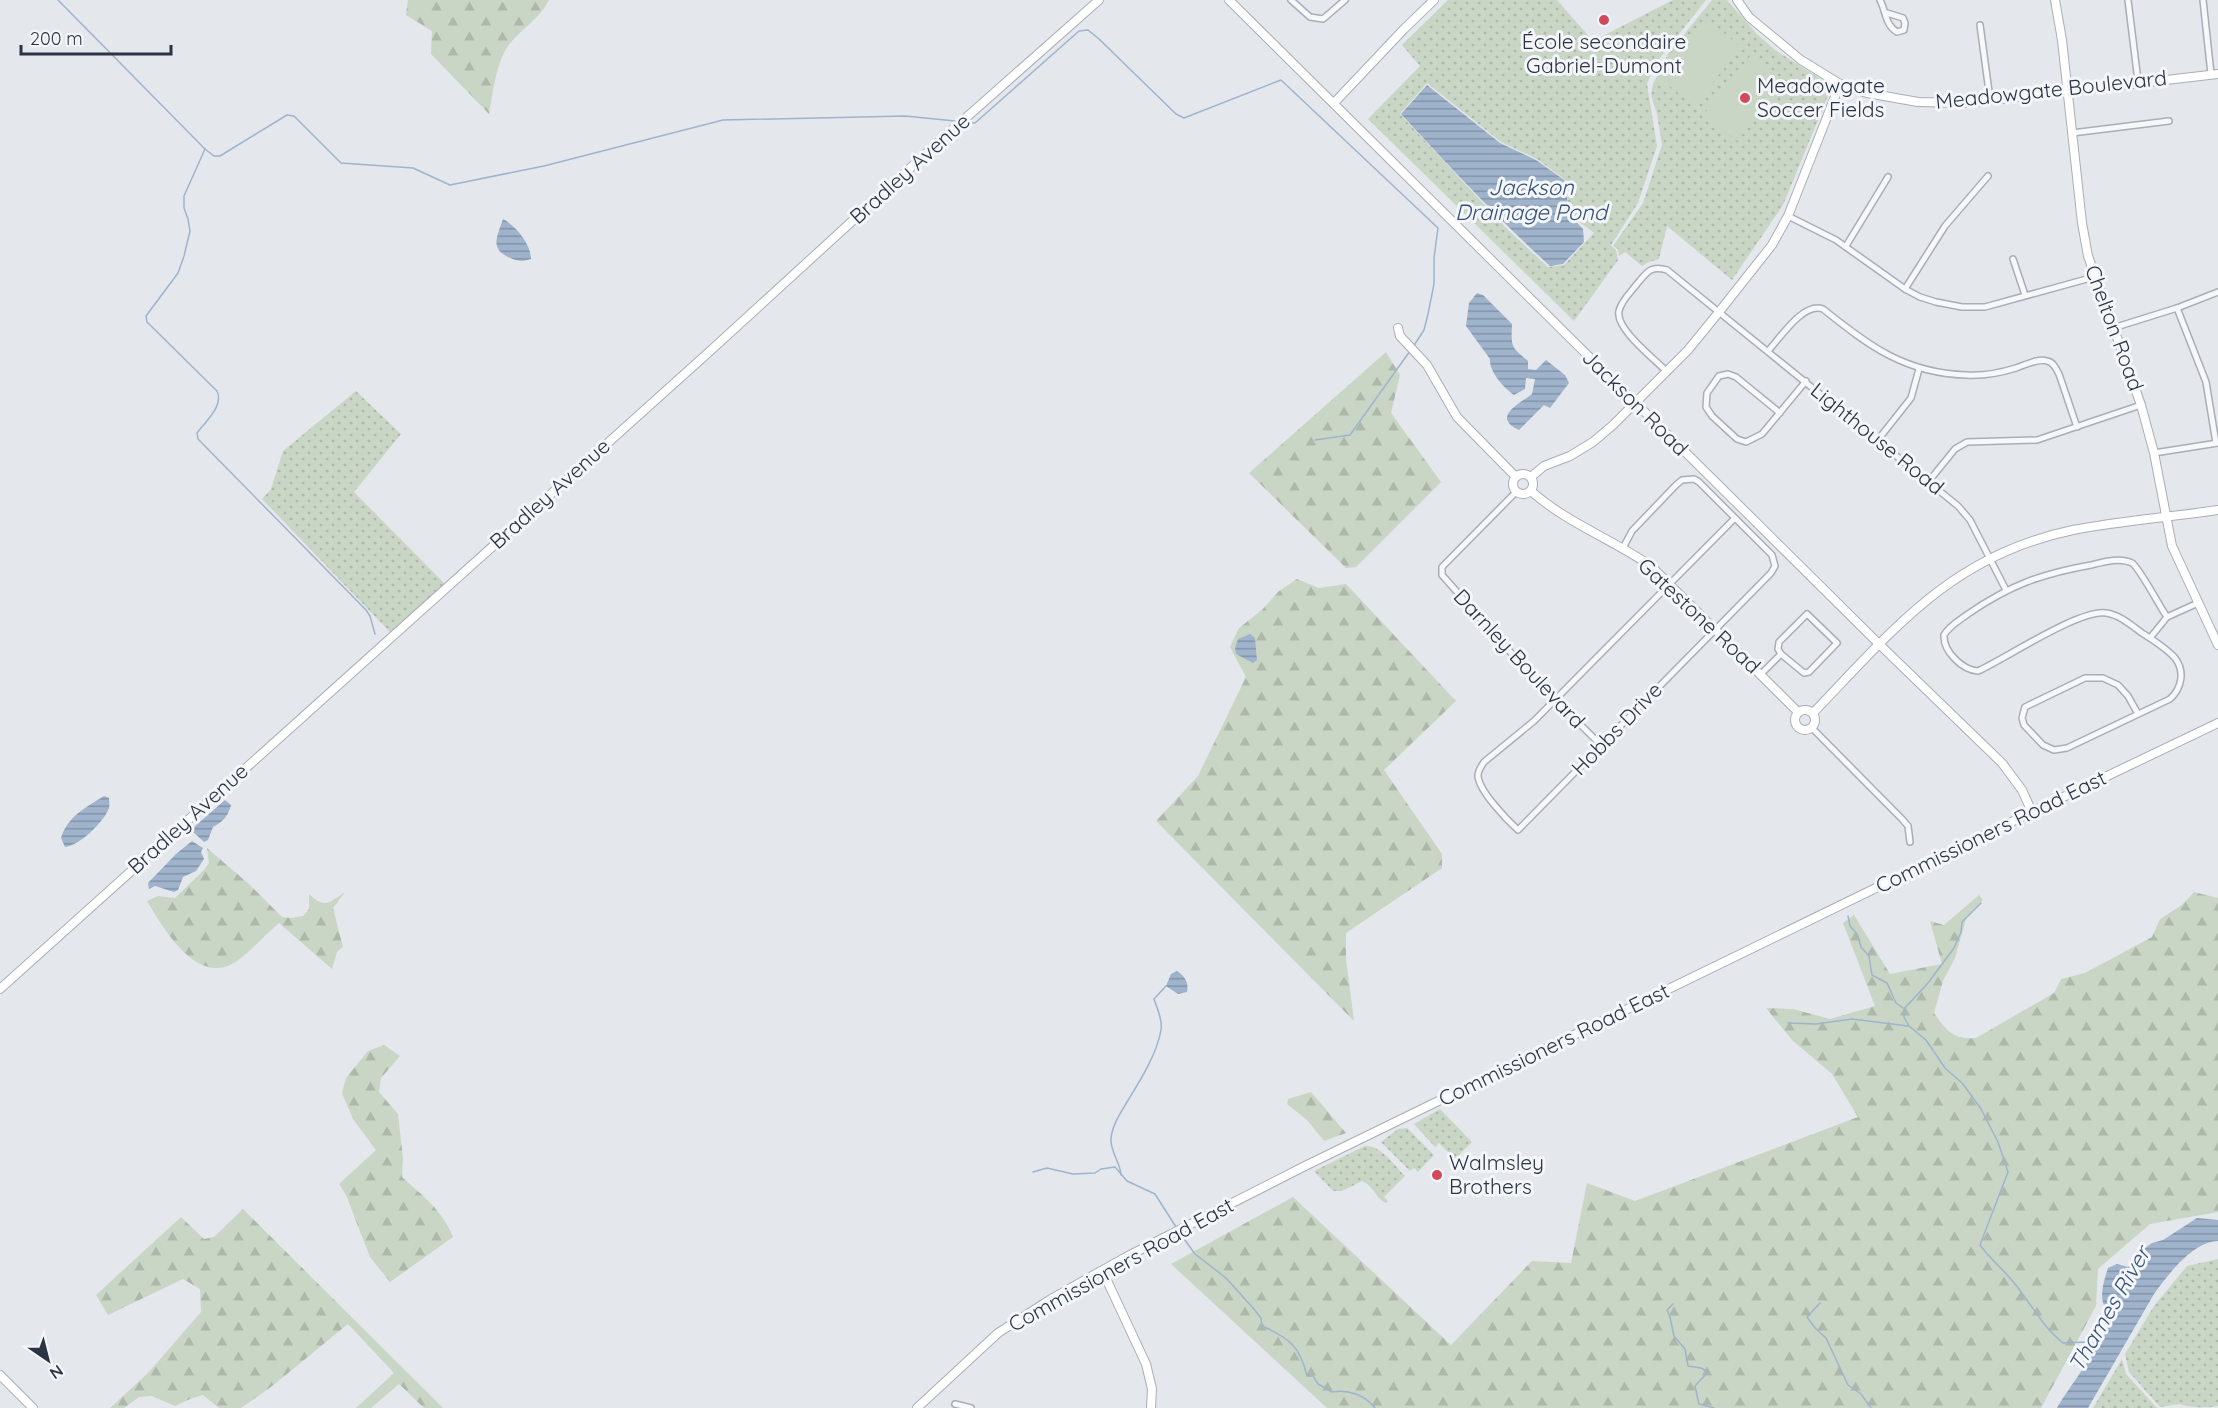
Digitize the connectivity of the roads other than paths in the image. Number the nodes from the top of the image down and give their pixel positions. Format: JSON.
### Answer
{"nodes":[{"id":1,"x":1100,"y":0,"type":"edge"},
{"id":2,"x":1229,"y":0,"type":"edge"},
{"id":3,"x":1291,"y":0,"type":"edge"},
{"id":4,"x":1345,"y":0,"type":"edge"},
{"id":5,"x":1434,"y":0,"type":"edge"},
{"id":6,"x":1737,"y":0,"type":"edge"},
{"id":7,"x":1880,"y":0,"type":"edge"},
{"id":8,"x":2055,"y":0,"type":"edge"},
{"id":9,"x":2128,"y":0,"type":"edge"},
{"id":10,"x":2203,"y":0,"type":"edge"},
{"id":11,"x":1887,"y":13,"type":"dead end"},
{"id":12,"x":1980,"y":25,"type":"dead end"},
{"id":13,"x":2215,"y":74,"type":"edge"},
{"id":14,"x":2138,"y":81,"type":"junction"},
{"id":15,"x":1840,"y":84,"type":"junction"},
{"id":16,"x":2067,"y":90,"type":"junction"},
{"id":17,"x":1990,"y":99,"type":"junction"},
{"id":18,"x":1334,"y":103,"type":"junction"},
{"id":19,"x":2169,"y":121,"type":"dead end"},
{"id":20,"x":2072,"y":134,"type":"junction"},
{"id":21,"x":1988,"y":176,"type":"dead end"},
{"id":22,"x":1888,"y":177,"type":"dead end"},
{"id":23,"x":1788,"y":216,"type":"junction"},
{"id":24,"x":1846,"y":246,"type":"junction"},
{"id":25,"x":2013,"y":259,"type":"dead end"},
{"id":26,"x":2094,"y":277,"type":"junction"},
{"id":27,"x":1905,"y":288,"type":"junction"},
{"id":28,"x":2218,"y":292,"type":"edge"},
{"id":29,"x":2025,"y":295,"type":"junction"},
{"id":30,"x":2177,"y":308,"type":"junction"},
{"id":31,"x":1719,"y":312,"type":"junction"},
{"id":32,"x":1398,"y":328,"type":"dead end"},
{"id":33,"x":2113,"y":328,"type":"junction"},
{"id":34,"x":1768,"y":351,"type":"junction"},
{"id":35,"x":1919,"y":369,"type":"junction"},
{"id":36,"x":1667,"y":372,"type":"junction"},
{"id":37,"x":1806,"y":381,"type":"junction"},
{"id":38,"x":1635,"y":403,"type":"junction"},
{"id":39,"x":2141,"y":405,"type":"junction"},
{"id":40,"x":1780,"y":413,"type":"junction"},
{"id":41,"x":2077,"y":427,"type":"junction"},
{"id":42,"x":1877,"y":441,"type":"junction"},
{"id":43,"x":2217,"y":443,"type":"edge"},
{"id":44,"x":2154,"y":453,"type":"junction"},
{"id":45,"x":1516,"y":477,"type":"junction"},
{"id":46,"x":1531,"y":477,"type":"junction"},
{"id":47,"x":1929,"y":482,"type":"junction"},
{"id":48,"x":1531,"y":491,"type":"junction"},
{"id":49,"x":1516,"y":492,"type":"junction"},
{"id":50,"x":2218,"y":510,"type":"edge"},
{"id":51,"x":1735,"y":518,"type":"junction"},
{"id":52,"x":2166,"y":518,"type":"junction"},
{"id":53,"x":1623,"y":548,"type":"junction"},
{"id":54,"x":1988,"y":558,"type":"junction"},
{"id":55,"x":1670,"y":584,"type":"junction"},
{"id":56,"x":2006,"y":590,"type":"junction"},
{"id":57,"x":2198,"y":603,"type":"junction"},
{"id":58,"x":2167,"y":617,"type":"junction"},
{"id":59,"x":1715,"y":628,"type":"junction"},
{"id":60,"x":2150,"y":638,"type":"junction"},
{"id":61,"x":1879,"y":644,"type":"junction"},
{"id":62,"x":2218,"y":645,"type":"edge"},
{"id":63,"x":1781,"y":654,"type":"junction"},
{"id":64,"x":1761,"y":674,"type":"junction"},
{"id":65,"x":1555,"y":700,"type":"junction"},
{"id":66,"x":1798,"y":712,"type":"junction"},
{"id":67,"x":1813,"y":713,"type":"junction"},
{"id":68,"x":2138,"y":714,"type":"junction"},
{"id":69,"x":2218,"y":723,"type":"edge"},
{"id":70,"x":1812,"y":728,"type":"junction"},
{"id":71,"x":1601,"y":745,"type":"junction"},
{"id":72,"x":2032,"y":812,"type":"junction"},
{"id":73,"x":1910,"y":842,"type":"dead end"},
{"id":74,"x":0,"y":989,"type":"edge"},
{"id":75,"x":1103,"y":1272,"type":"junction"},
{"id":76,"x":0,"y":1376,"type":"edge"},
{"id":77,"x":955,"y":1404,"type":"dead end"},
{"id":78,"x":33,"y":1408,"type":"edge"},
{"id":79,"x":917,"y":1408,"type":"edge"},
{"id":80,"x":971,"y":1408,"type":"edge"},
{"id":81,"x":1151,"y":1408,"type":"edge"}],
"edges":[{"from":1,"to":74,"type":"main road","name":"Bradley Avenue"},
{"from":2,"to":18,"type":"main road","name":"Jackson Road"},
{"from":3,"to":4,"type":"street"},
{"from":5,"to":18,"type":"main road"},
{"from":6,"to":15,"type":"main road","name":"Meadowgate Boulevard"},
{"from":7,"to":11,"type":"street"},
{"from":8,"to":16,"type":"main road","name":"Chelton Road"},
{"from":9,"to":14,"type":"street"},
{"from":10,"to":13,"type":"street"},
{"from":12,"to":17,"type":"street"},
{"from":13,"to":14,"type":"main road","name":"Meadowgate Boulevard"},
{"from":14,"to":16,"type":"main road","name":"Meadowgate Boulevard"},
{"from":15,"to":17,"type":"main road","name":"Meadowgate Boulevard"},
{"from":15,"to":23,"type":"main road"},
{"from":16,"to":17,"type":"main road","name":"Meadowgate Boulevard"},
{"from":16,"to":20,"type":"main road","name":"Chelton Road"},
{"from":18,"to":38,"type":"main road","name":"Jackson Road"},
{"from":19,"to":20,"type":"street"},
{"from":20,"to":26,"type":"main road","name":"Chelton Road"},
{"from":21,"to":27,"type":"street"},
{"from":22,"to":24,"type":"street"},
{"from":23,"to":24,"type":"street"},
{"from":23,"to":31,"type":"main road"},
{"from":24,"to":27,"type":"street"},
{"from":25,"to":29,"type":"street"},
{"from":26,"to":29,"type":"street"},
{"from":26,"to":33,"type":"main road","name":"Chelton Road"},
{"from":27,"to":29,"type":"street"},
{"from":28,"to":30,"type":"street"},
{"from":30,"to":33,"type":"street"},
{"from":30,"to":43,"type":"street"},
{"from":31,"to":34,"type":"street","name":"Lighthouse Road"},
{"from":31,"to":36,"type":"main road"},
{"from":31,"to":36,"type":"street","name":"Lighthouse Road"},
{"from":32,"to":45,"type":"main road"},
{"from":33,"to":39,"type":"main road","name":"Chelton Road"},
{"from":34,"to":35,"type":"street"},
{"from":34,"to":37,"type":"street","name":"Lighthouse Road"},
{"from":35,"to":41,"type":"street"},
{"from":35,"to":42,"type":"street"},
{"from":36,"to":38,"type":"main road"},
{"from":37,"to":40,"type":"street"},
{"from":37,"to":42,"type":"street","name":"Lighthouse Road"},
{"from":38,"to":46,"type":"main road"},
{"from":38,"to":61,"type":"main road","name":"Jackson Road"},
{"from":39,"to":41,"type":"street"},
{"from":39,"to":44,"type":"main road","name":"Chelton Road"},
{"from":40,"to":40,"type":"street"},
{"from":41,"to":47,"type":"street"},
{"from":42,"to":47,"type":"street","name":"Lighthouse Road"},
{"from":43,"to":44,"type":"street"},
{"from":44,"to":52,"type":"main road","name":"Chelton Road"},
{"from":45,"to":46,"type":"main road"},
{"from":45,"to":49,"type":"main road"},
{"from":46,"to":48,"type":"main road"},
{"from":47,"to":54,"type":"street","name":"Lighthouse Road"},
{"from":48,"to":49,"type":"main road"},
{"from":48,"to":53,"type":"main road","name":"Gatestone Road"},
{"from":49,"to":65,"type":"street","name":"Darnley Boulevard"},
{"from":50,"to":52,"type":"main road"},
{"from":51,"to":53,"type":"street"},
{"from":51,"to":55,"type":"street"},
{"from":51,"to":59,"type":"street","name":"Hobbs Drive"},
{"from":52,"to":54,"type":"main road"},
{"from":52,"to":57,"type":"main road","name":"Chelton Road"},
{"from":53,"to":55,"type":"main road","name":"Gatestone Road"},
{"from":54,"to":56,"type":"street","name":"Lighthouse Road"},
{"from":54,"to":61,"type":"main road"},
{"from":55,"to":59,"type":"main road","name":"Gatestone Road"},
{"from":55,"to":65,"type":"street"},
{"from":56,"to":58,"type":"street"},
{"from":56,"to":60,"type":"street"},
{"from":57,"to":58,"type":"street"},
{"from":57,"to":62,"type":"main road","name":"Chelton Road"},
{"from":58,"to":60,"type":"street"},
{"from":59,"to":64,"type":"main road","name":"Gatestone Road"},
{"from":59,"to":71,"type":"street","name":"Hobbs Drive"},
{"from":60,"to":68,"type":"street"},
{"from":61,"to":67,"type":"main road"},
{"from":61,"to":72,"type":"main road","name":"Jackson Road"},
{"from":63,"to":63,"type":"street"},
{"from":63,"to":64,"type":"street"},
{"from":64,"to":66,"type":"main road","name":"Gatestone Road"},
{"from":65,"to":71,"type":"street","name":"Darnley Boulevard"},
{"from":65,"to":71,"type":"street","name":"Hobbs Drive"},
{"from":66,"to":67,"type":"main road"},
{"from":66,"to":70,"type":"main road"},
{"from":67,"to":70,"type":"main road"},
{"from":68,"to":68,"type":"street"},
{"from":69,"to":72,"type":"main road","name":"Commissioners Road East"},
{"from":70,"to":73,"type":"street"},
{"from":72,"to":75,"type":"main road","name":"Commissioners Road East"},
{"from":75,"to":79,"type":"main road","name":"Commissioners Road East"},
{"from":75,"to":81,"type":"main road"},
{"from":76,"to":78,"type":"main road"},
{"from":77,"to":80,"type":"street"}]}
